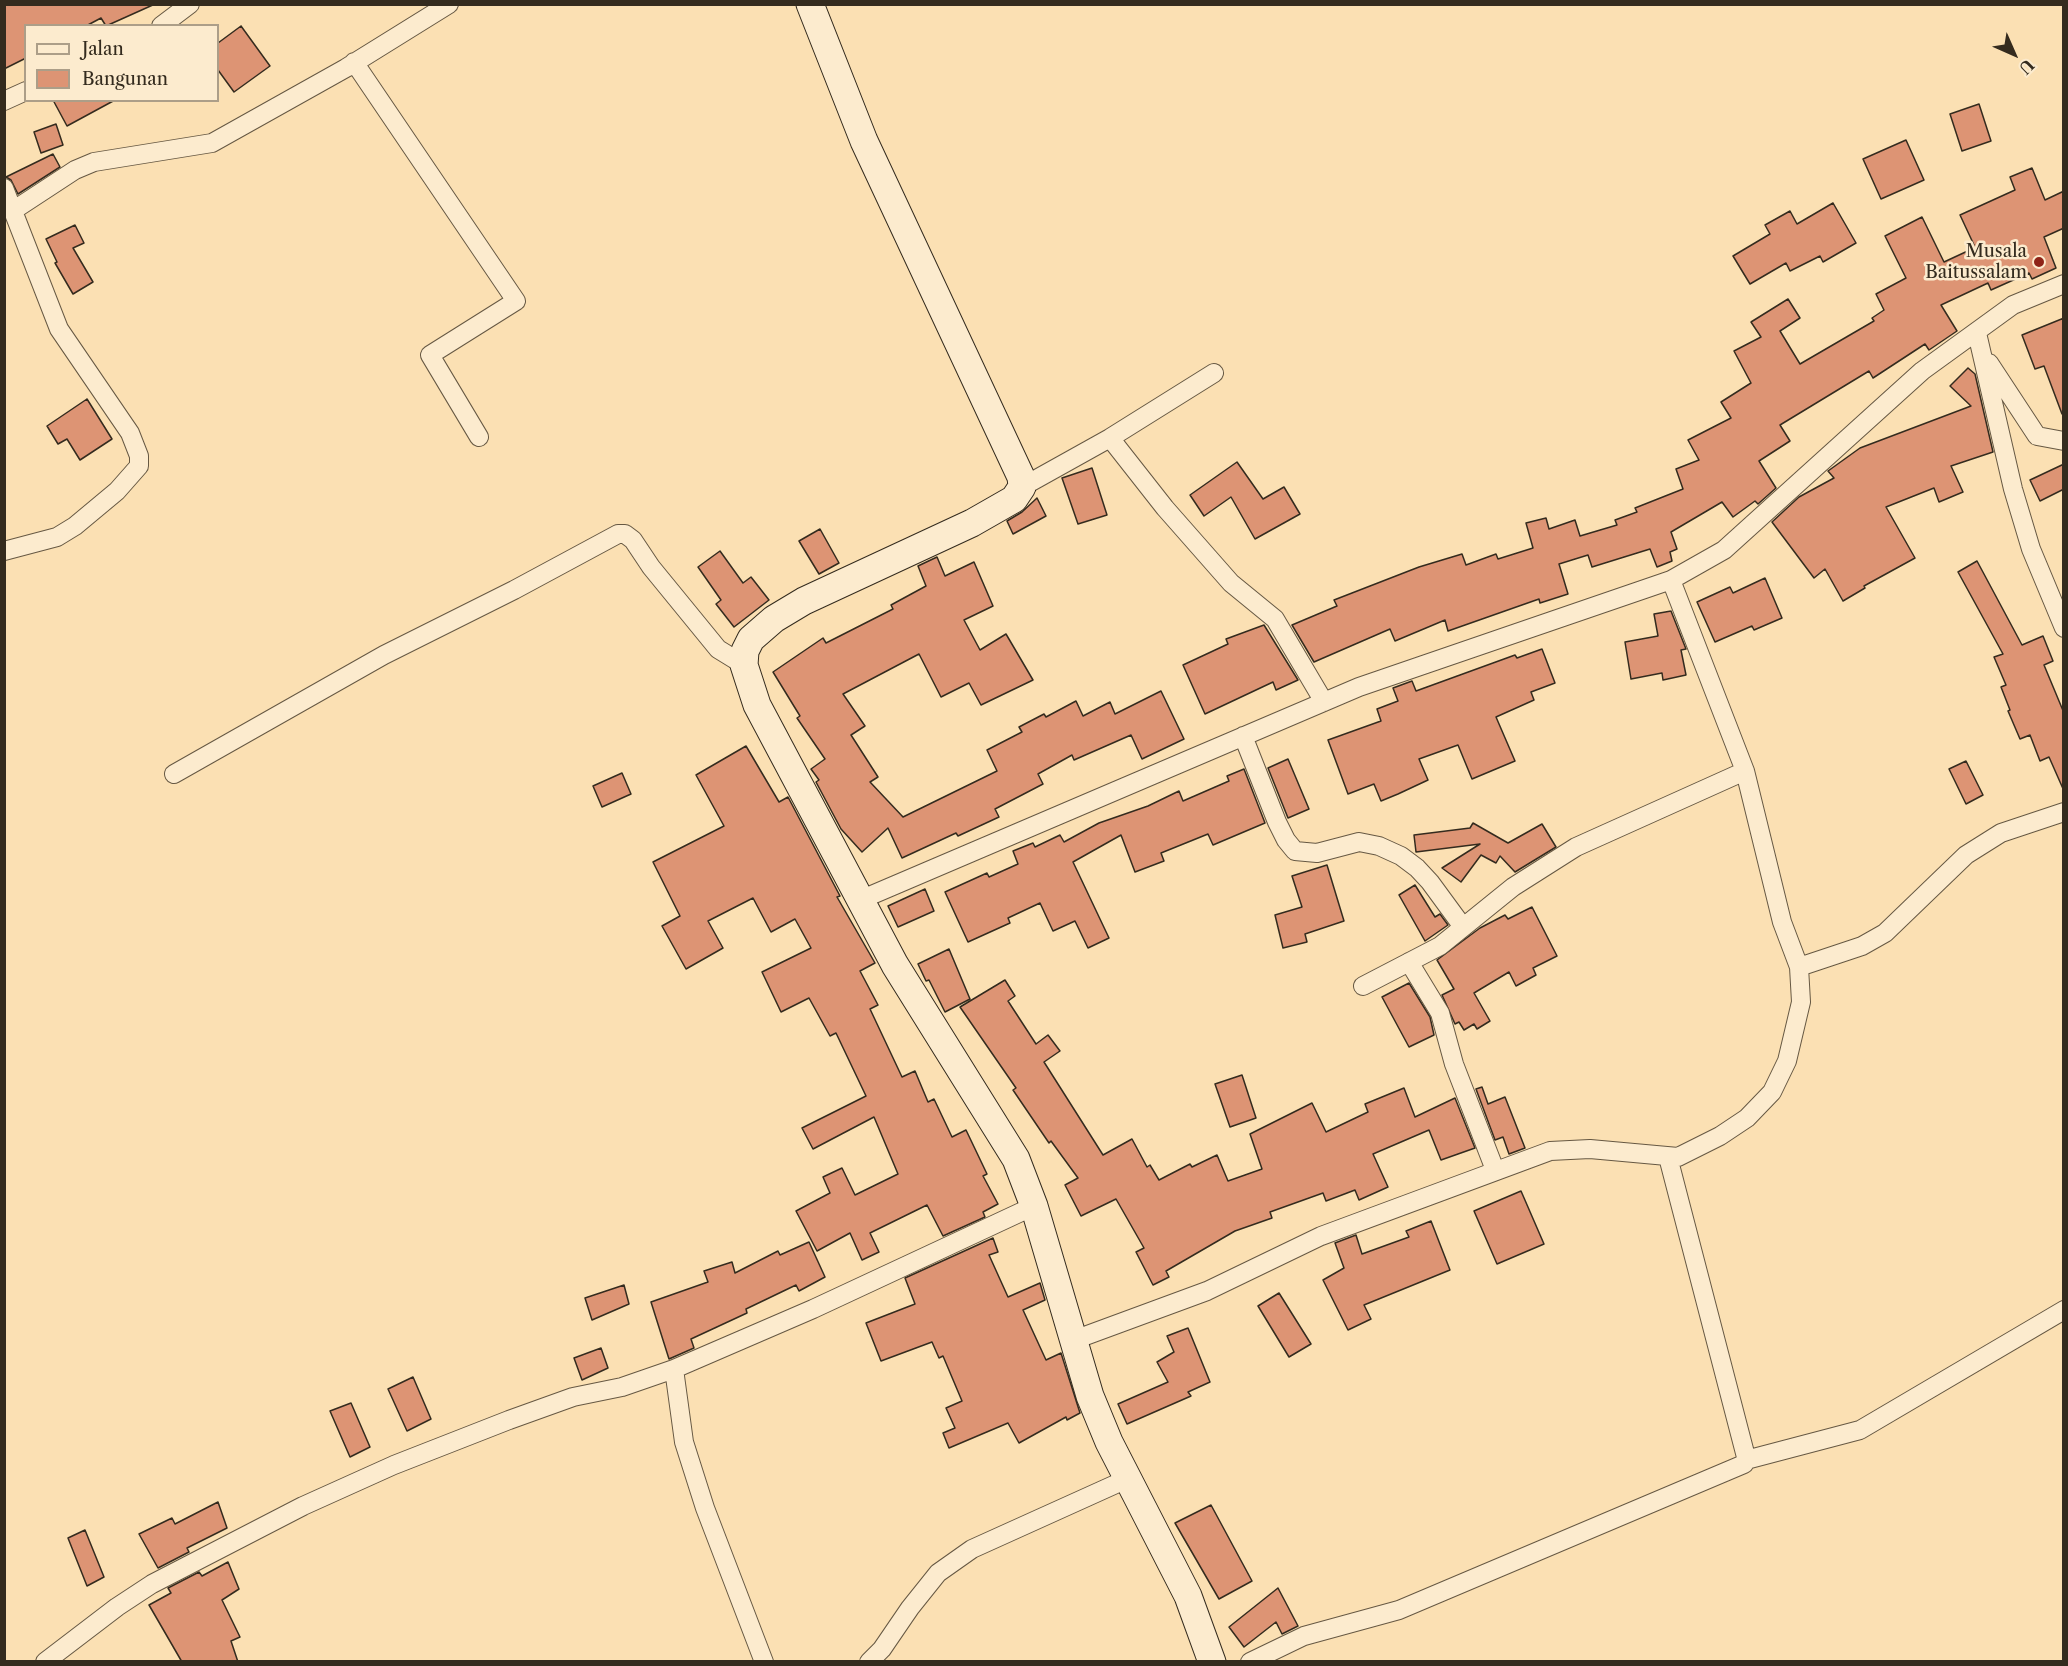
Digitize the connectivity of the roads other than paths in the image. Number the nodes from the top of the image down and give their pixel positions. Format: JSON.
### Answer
{"nodes":[{"id":1,"x":190,"y":4,"type":"edge"},
{"id":2,"x":449,"y":4,"type":"edge"},
{"id":3,"x":810,"y":4,"type":"edge"},
{"id":4,"x":164,"y":24,"type":"edge"},
{"id":5,"x":354,"y":62,"type":"junction"},
{"id":6,"x":24,"y":92,"type":"edge"},
{"id":7,"x":4,"y":100,"type":"edge"},
{"id":8,"x":4,"y":188,"type":"edge"},
{"id":9,"x":14,"y":210,"type":"junction"},
{"id":10,"x":2064,"y":284,"type":"edge"},
{"id":11,"x":1977,"y":333,"type":"junction"},
{"id":12,"x":1982,"y":351,"type":"junction"},
{"id":13,"x":1214,"y":373,"type":"dead end"},
{"id":14,"x":479,"y":437,"type":"dead end"},
{"id":15,"x":1110,"y":438,"type":"junction"},
{"id":16,"x":2064,"y":441,"type":"edge"},
{"id":17,"x":1022,"y":487,"type":"junction"},
{"id":18,"x":4,"y":551,"type":"edge"},
{"id":19,"x":1671,"y":580,"type":"junction"},
{"id":20,"x":2064,"y":628,"type":"edge"},
{"id":21,"x":744,"y":665,"type":"junction"},
{"id":22,"x":1324,"y":702,"type":"junction"},
{"id":23,"x":1243,"y":736,"type":"junction"},
{"id":24,"x":1745,"y":771,"type":"junction"},
{"id":25,"x":174,"y":774,"type":"dead end"},
{"id":26,"x":2064,"y":812,"type":"edge"},
{"id":27,"x":860,"y":900,"type":"junction"},
{"id":28,"x":1463,"y":927,"type":"junction"},
{"id":29,"x":1409,"y":962,"type":"junction"},
{"id":30,"x":1799,"y":967,"type":"junction"},
{"id":31,"x":1363,"y":986,"type":"dead end"},
{"id":32,"x":1668,"y":1156,"type":"junction"},
{"id":33,"x":1495,"y":1170,"type":"junction"},
{"id":34,"x":1034,"y":1206,"type":"junction"},
{"id":35,"x":2064,"y":1310,"type":"edge"},
{"id":36,"x":1074,"y":1340,"type":"junction"},
{"id":37,"x":674,"y":1370,"type":"junction"},
{"id":38,"x":1746,"y":1460,"type":"junction"},
{"id":39,"x":1127,"y":1479,"type":"junction"},
{"id":40,"x":45,"y":1662,"type":"edge"},
{"id":41,"x":764,"y":1662,"type":"edge"},
{"id":42,"x":869,"y":1662,"type":"edge"},
{"id":43,"x":1212,"y":1662,"type":"edge"},
{"id":44,"x":1250,"y":1662,"type":"edge"}],
"edges":[{"from":1,"to":4,"type":"street"},
{"from":2,"to":5,"type":"street"},
{"from":3,"to":17,"type":"street"},
{"from":5,"to":9,"type":"street"},
{"from":5,"to":14,"type":"street"},
{"from":6,"to":7,"type":"street"},
{"from":8,"to":9,"type":"street"},
{"from":9,"to":18,"type":"street"},
{"from":10,"to":11,"type":"street"},
{"from":11,"to":12,"type":"street"},
{"from":11,"to":19,"type":"street"},
{"from":12,"to":16,"type":"street"},
{"from":12,"to":20,"type":"street"},
{"from":13,"to":15,"type":"street"},
{"from":15,"to":17,"type":"street"},
{"from":15,"to":22,"type":"street"},
{"from":17,"to":21,"type":"street"},
{"from":19,"to":22,"type":"street"},
{"from":19,"to":24,"type":"street"},
{"from":21,"to":25,"type":"street"},
{"from":21,"to":27,"type":"street"},
{"from":22,"to":23,"type":"street"},
{"from":23,"to":27,"type":"street"},
{"from":23,"to":28,"type":"street"},
{"from":24,"to":28,"type":"street"},
{"from":24,"to":30,"type":"street"},
{"from":26,"to":30,"type":"street"},
{"from":27,"to":34,"type":"street"},
{"from":28,"to":29,"type":"street"},
{"from":29,"to":31,"type":"street"},
{"from":29,"to":33,"type":"street"},
{"from":30,"to":32,"type":"street"},
{"from":32,"to":33,"type":"street"},
{"from":32,"to":38,"type":"street"},
{"from":33,"to":36,"type":"street"},
{"from":34,"to":36,"type":"street"},
{"from":34,"to":37,"type":"street"},
{"from":35,"to":38,"type":"street"},
{"from":36,"to":39,"type":"street"},
{"from":37,"to":40,"type":"street"},
{"from":37,"to":41,"type":"street"},
{"from":38,"to":44,"type":"street"},
{"from":39,"to":42,"type":"street"},
{"from":39,"to":43,"type":"street"}]}
